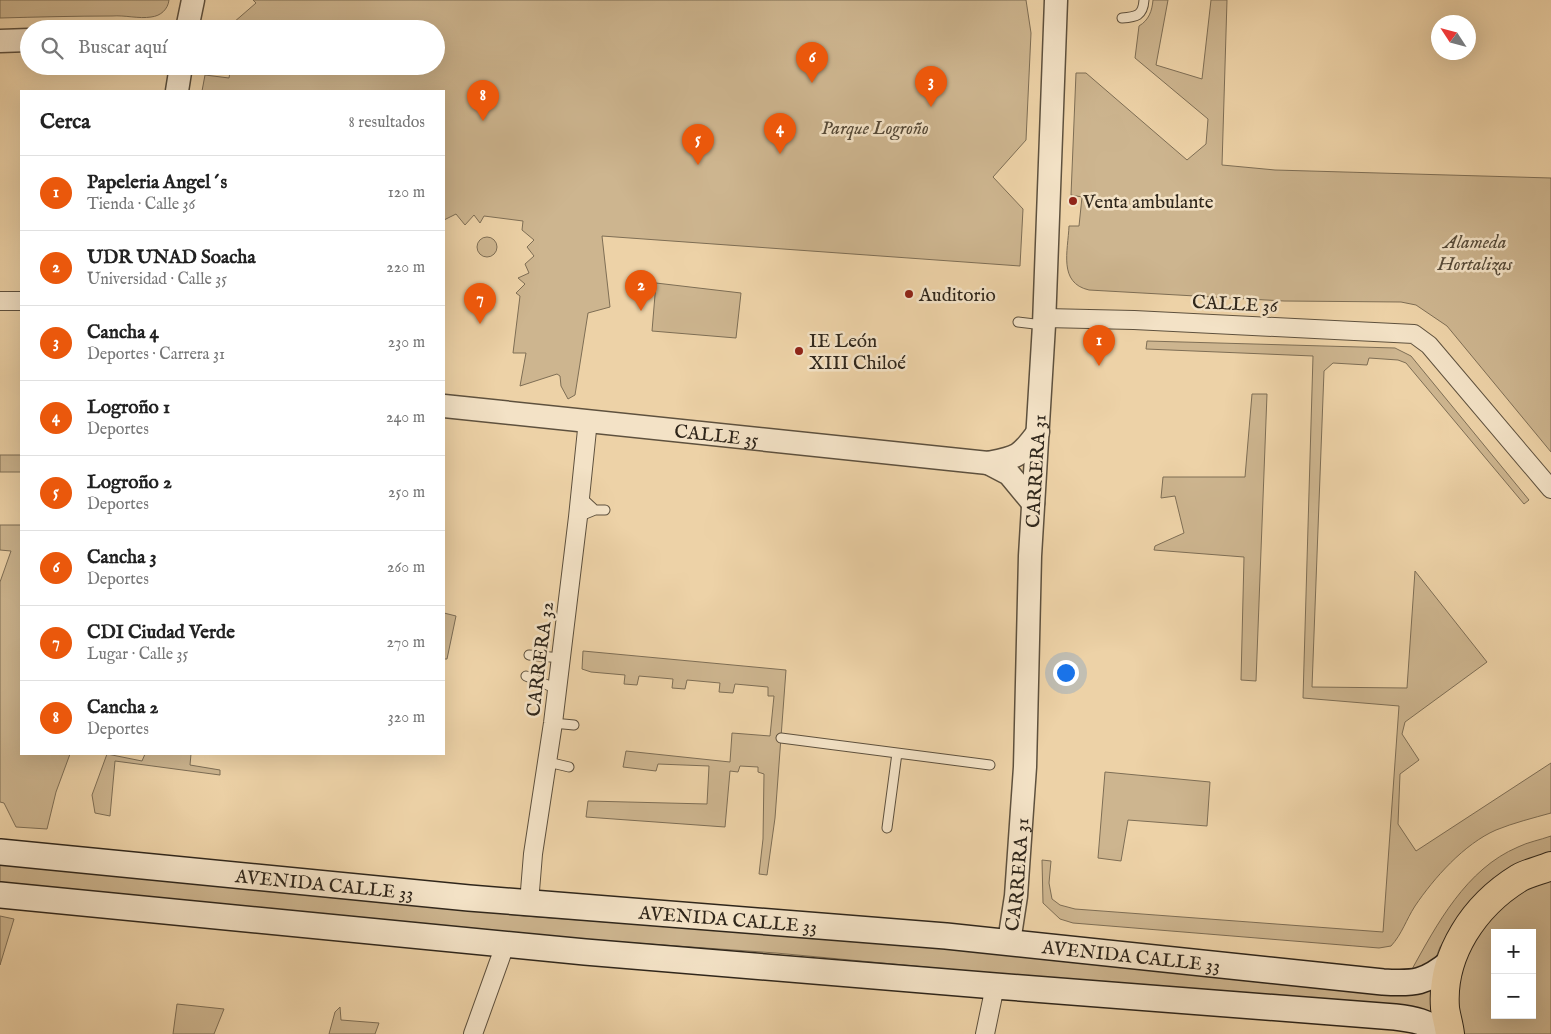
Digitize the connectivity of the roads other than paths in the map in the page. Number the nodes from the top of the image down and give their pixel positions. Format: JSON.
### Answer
{"nodes":[{"id":1,"x":193,"y":0,"type":"edge"},
{"id":2,"x":1056,"y":0,"type":"edge"},
{"id":3,"x":1144,"y":0,"type":"edge"},
{"id":4,"x":1122,"y":18,"type":"dead end"},
{"id":5,"x":187,"y":20,"type":"edge"},
{"id":6,"x":20,"y":40,"type":"edge"},
{"id":7,"x":0,"y":41,"type":"edge"},
{"id":8,"x":179,"y":75,"type":"edge"},
{"id":9,"x":176,"y":90,"type":"edge"},
{"id":10,"x":0,"y":301,"type":"edge"},
{"id":11,"x":20,"y":301,"type":"edge"},
{"id":12,"x":1018,"y":322,"type":"dead end"},
{"id":13,"x":1045,"y":322,"type":"junction"},
{"id":14,"x":445,"y":406,"type":"edge"},
{"id":15,"x":588,"y":420,"type":"junction"},
{"id":16,"x":1038,"y":432,"type":"junction"},
{"id":17,"x":988,"y":463,"type":"junction"},
{"id":18,"x":1551,"y":489,"type":"edge"},
{"id":19,"x":580,"y":496,"type":"junction"},
{"id":20,"x":1033,"y":502,"type":"junction"},
{"id":21,"x":595,"y":510,"type":"junction"},
{"id":22,"x":605,"y":510,"type":"dead end"},
{"id":23,"x":578,"y":517,"type":"junction"},
{"id":24,"x":529,"y":655,"type":"dead end"},
{"id":25,"x":561,"y":658,"type":"junction"},
{"id":26,"x":526,"y":676,"type":"dead end"},
{"id":27,"x":557,"y":689,"type":"junction"},
{"id":28,"x":553,"y":723,"type":"junction"},
{"id":29,"x":574,"y":725,"type":"dead end"},
{"id":30,"x":781,"y":738,"type":"dead end"},
{"id":31,"x":896,"y":753,"type":"junction"},
{"id":32,"x":548,"y":762,"type":"junction"},
{"id":33,"x":990,"y":765,"type":"dead end"},
{"id":34,"x":569,"y":767,"type":"dead end"},
{"id":35,"x":887,"y":828,"type":"dead end"},
{"id":36,"x":0,"y":852,"type":"edge"},
{"id":37,"x":1551,"y":866,"type":"edge"},
{"id":38,"x":0,"y":894,"type":"edge"},
{"id":39,"x":528,"y":903,"type":"junction"},
{"id":40,"x":1009,"y":942,"type":"junction"},
{"id":41,"x":505,"y":945,"type":"junction"},
{"id":42,"x":1451,"y":962,"type":"junction"},
{"id":43,"x":995,"y":986,"type":"junction"},
{"id":44,"x":473,"y":1034,"type":"edge"},
{"id":45,"x":985,"y":1034,"type":"edge"},
{"id":46,"x":1443,"y":1034,"type":"edge"},
{"id":47,"x":1450,"y":1034,"type":"edge"}],
"edges":[{"from":1,"to":5,"type":"street"},
{"from":2,"to":13,"type":"street","name":"CARRERA 31"},
{"from":3,"to":4,"type":"lane"},
{"from":6,"to":7,"type":"street"},
{"from":8,"to":9,"type":"street"},
{"from":10,"to":11,"type":"street"},
{"from":12,"to":13,"type":"lane"},
{"from":13,"to":16,"type":"street","name":"CARRERA 31"},
{"from":13,"to":18,"type":"street","name":"CALLE 36"},
{"from":14,"to":15,"type":"street","name":"CALLE 35"},
{"from":15,"to":17,"type":"street","name":"CALLE 35"},
{"from":15,"to":19,"type":"street","name":"CARRERA 32"},
{"from":16,"to":17,"type":"street","name":"CALLE 35"},
{"from":16,"to":20,"type":"street","name":"CARRERA 31"},
{"from":17,"to":20,"type":"street","name":"CALLE 35"},
{"from":19,"to":21,"type":"lane"},
{"from":19,"to":23,"type":"street","name":"CARRERA 32"},
{"from":20,"to":40,"type":"street","name":"CARRERA 31"},
{"from":21,"to":22,"type":"lane"},
{"from":21,"to":23,"type":"lane"},
{"from":23,"to":25,"type":"street","name":"CARRERA 32"},
{"from":24,"to":25,"type":"lane"},
{"from":25,"to":27,"type":"street","name":"CARRERA 32"},
{"from":26,"to":27,"type":"lane"},
{"from":27,"to":28,"type":"street","name":"CARRERA 32"},
{"from":28,"to":29,"type":"lane"},
{"from":28,"to":32,"type":"street","name":"CARRERA 32"},
{"from":30,"to":31,"type":"lane"},
{"from":31,"to":33,"type":"lane"},
{"from":31,"to":35,"type":"lane"},
{"from":32,"to":34,"type":"lane"},
{"from":32,"to":39,"type":"street","name":"CARRERA 32"},
{"from":36,"to":39,"type":"main road","name":"AVENIDA CALLE 33"},
{"from":37,"to":42,"type":"main road"},
{"from":38,"to":41,"type":"main road","name":"AVENIDA CALLE 33"},
{"from":39,"to":40,"type":"main road","name":"AVENIDA CALLE 33"},
{"from":40,"to":42,"type":"main road","name":"AVENIDA CALLE 33"},
{"from":41,"to":43,"type":"main road","name":"AVENIDA CALLE 33"},
{"from":41,"to":44,"type":"street"},
{"from":42,"to":47,"type":"main road"},
{"from":43,"to":45,"type":"street"},
{"from":43,"to":46,"type":"main road","name":"AVENIDA CALLE 33"}]}
